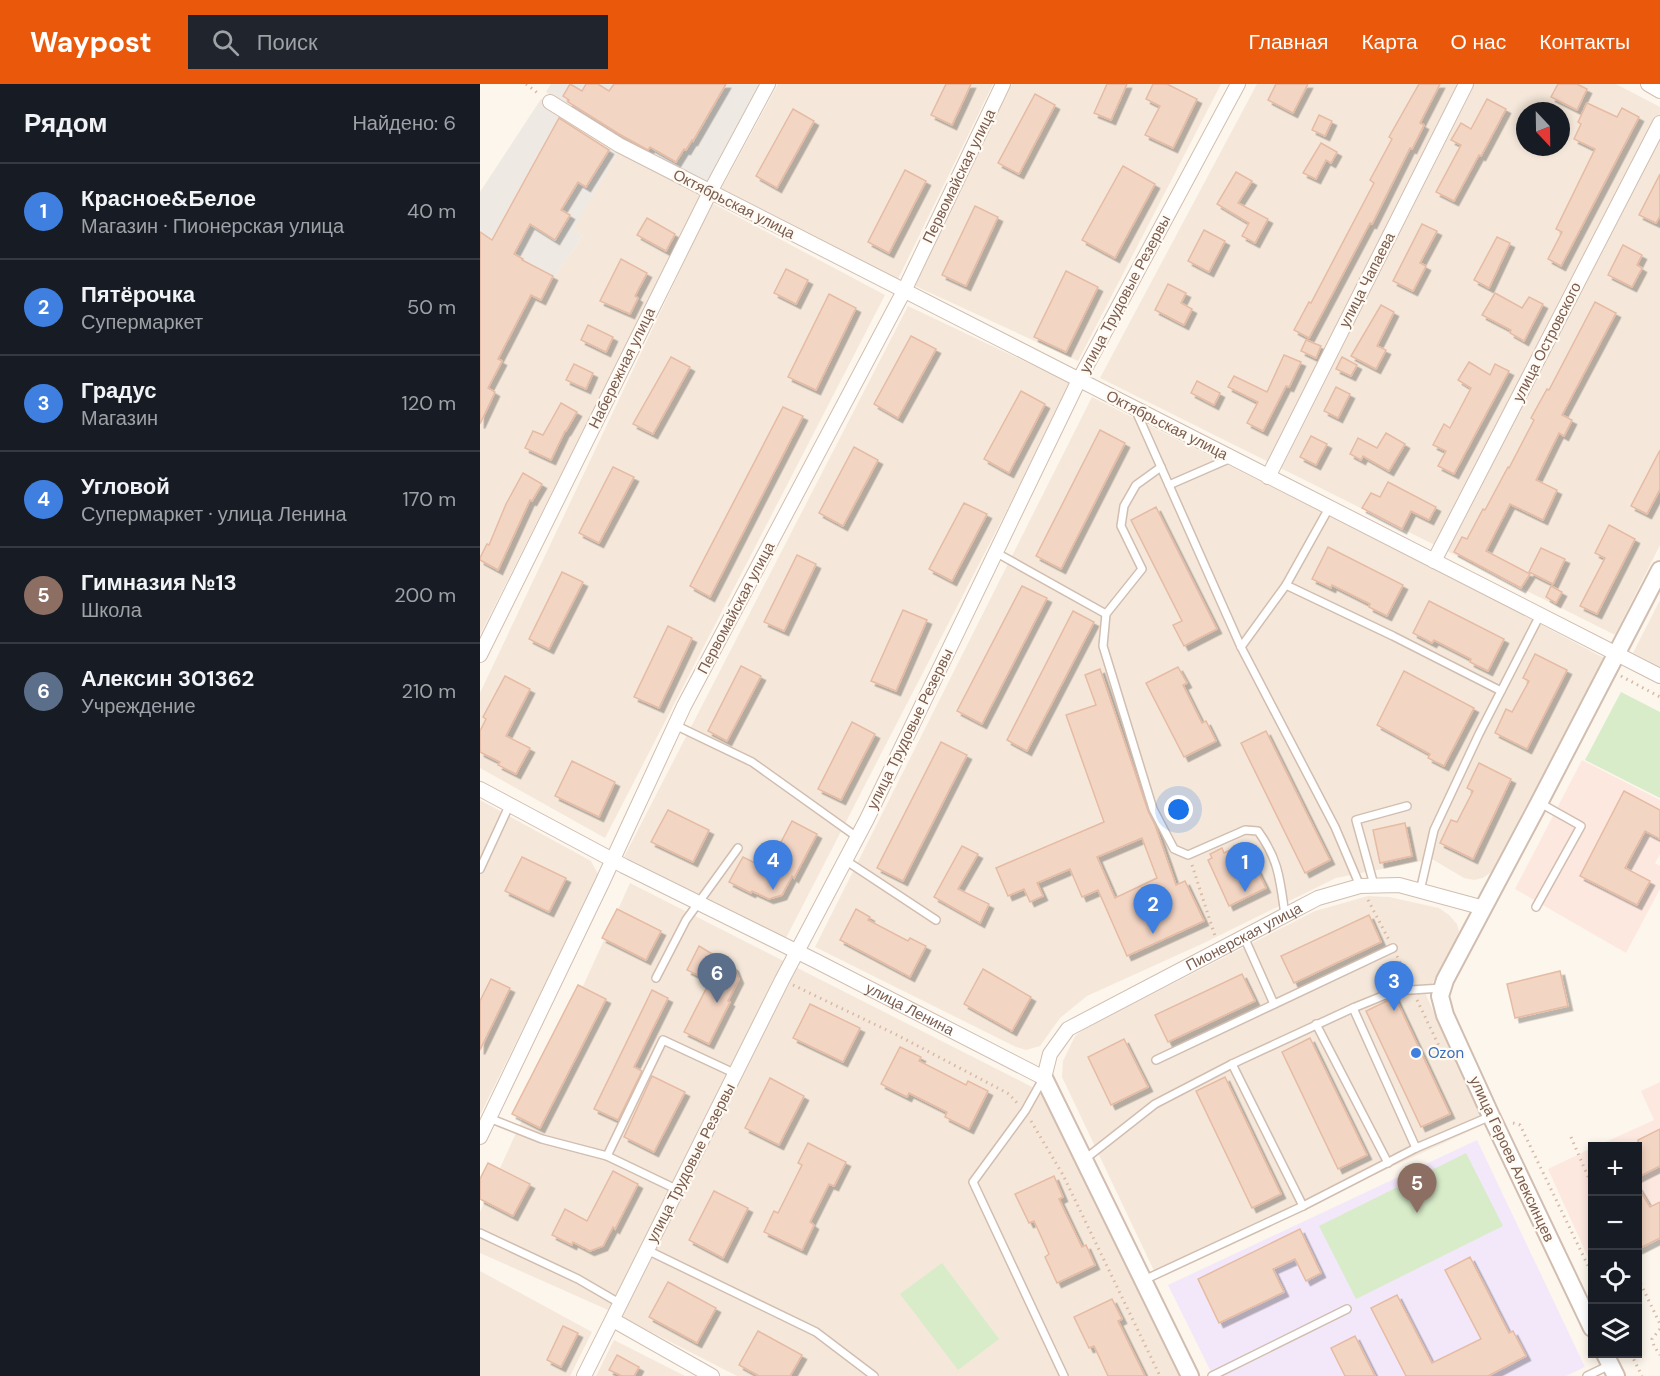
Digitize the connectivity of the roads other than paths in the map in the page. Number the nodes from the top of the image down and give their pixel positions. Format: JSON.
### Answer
{"nodes":[{"id":1,"x":768,"y":84,"type":"edge"},
{"id":2,"x":1003,"y":84,"type":"edge"},
{"id":3,"x":1238,"y":84,"type":"edge"},
{"id":4,"x":1466,"y":84,"type":"edge"},
{"id":5,"x":1648,"y":84,"type":"edge"},
{"id":6,"x":1660,"y":91,"type":"edge"},
{"id":7,"x":550,"y":102,"type":"dead end"},
{"id":8,"x":1660,"y":123,"type":"edge"},
{"id":9,"x":710,"y":192,"type":"junction"},
{"id":10,"x":904,"y":291,"type":"junction"},
{"id":11,"x":1079,"y":380,"type":"junction"},
{"id":12,"x":1135,"y":409,"type":"junction"},
{"id":13,"x":1231,"y":458,"type":"junction"},
{"id":14,"x":1161,"y":467,"type":"junction"},
{"id":15,"x":1268,"y":477,"type":"junction"},
{"id":16,"x":1169,"y":485,"type":"junction"},
{"id":17,"x":1329,"y":508,"type":"junction"},
{"id":18,"x":994,"y":552,"type":"junction"},
{"id":19,"x":1434,"y":561,"type":"junction"},
{"id":20,"x":1660,"y":570,"type":"edge"},
{"id":21,"x":1286,"y":585,"type":"junction"},
{"id":22,"x":1106,"y":614,"type":"junction"},
{"id":23,"x":1540,"y":615,"type":"junction"},
{"id":24,"x":1241,"y":647,"type":"junction"},
{"id":25,"x":480,"y":654,"type":"edge"},
{"id":26,"x":1613,"y":662,"type":"junction"},
{"id":27,"x":1660,"y":676,"type":"edge"},
{"id":28,"x":1501,"y":691,"type":"junction"},
{"id":29,"x":675,"y":725,"type":"junction"},
{"id":30,"x":480,"y":789,"type":"edge"},
{"id":31,"x":1539,"y":803,"type":"junction"},
{"id":32,"x":509,"y":806,"type":"junction"},
{"id":33,"x":1407,"y":806,"type":"dead end"},
{"id":34,"x":857,"y":837,"type":"junction"},
{"id":35,"x":738,"y":848,"type":"dead end"},
{"id":36,"x":613,"y":860,"type":"junction"},
{"id":37,"x":845,"y":860,"type":"junction"},
{"id":38,"x":480,"y":869,"type":"edge"},
{"id":39,"x":1367,"y":885,"type":"junction"},
{"id":40,"x":1420,"y":891,"type":"junction"},
{"id":41,"x":699,"y":903,"type":"junction"},
{"id":42,"x":1536,"y":906,"type":"dead end"},
{"id":43,"x":1484,"y":908,"type":"junction"},
{"id":44,"x":1285,"y":915,"type":"junction"},
{"id":45,"x":936,"y":920,"type":"dead end"},
{"id":46,"x":1244,"y":937,"type":"junction"},
{"id":47,"x":1393,"y":948,"type":"road end"},
{"id":48,"x":798,"y":952,"type":"junction"},
{"id":49,"x":656,"y":978,"type":"dead end"},
{"id":50,"x":1442,"y":988,"type":"junction"},
{"id":51,"x":1274,"y":1004,"type":"junction"},
{"id":52,"x":1353,"y":1008,"type":"junction"},
{"id":53,"x":1316,"y":1024,"type":"junction"},
{"id":54,"x":1156,"y":1060,"type":"dead end"},
{"id":55,"x":1232,"y":1064,"type":"junction"},
{"id":56,"x":736,"y":1074,"type":"junction"},
{"id":57,"x":1044,"y":1077,"type":"junction"},
{"id":58,"x":1499,"y":1116,"type":"junction"},
{"id":59,"x":484,"y":1127,"type":"edge"},
{"id":60,"x":1416,"y":1148,"type":"junction"},
{"id":61,"x":607,"y":1156,"type":"junction"},
{"id":62,"x":1085,"y":1159,"type":"junction"},
{"id":63,"x":1388,"y":1163,"type":"junction"},
{"id":64,"x":678,"y":1190,"type":"junction"},
{"id":65,"x":1302,"y":1206,"type":"junction"},
{"id":66,"x":480,"y":1233,"type":"edge"},
{"id":67,"x":647,"y":1250,"type":"junction"},
{"id":68,"x":1144,"y":1280,"type":"junction"},
{"id":69,"x":621,"y":1304,"type":"junction"},
{"id":70,"x":1347,"y":1309,"type":"dead end"},
{"id":71,"x":1588,"y":1317,"type":"edge"},
{"id":72,"x":613,"y":1320,"type":"junction"},
{"id":73,"x":1610,"y":1365,"type":"edge"},
{"id":74,"x":584,"y":1376,"type":"edge"},
{"id":75,"x":712,"y":1376,"type":"edge"},
{"id":76,"x":874,"y":1376,"type":"edge"},
{"id":77,"x":1064,"y":1376,"type":"edge"},
{"id":78,"x":1190,"y":1376,"type":"edge"},
{"id":79,"x":1212,"y":1376,"type":"edge"},
{"id":80,"x":1587,"y":1376,"type":"edge"}],
"edges":[{"from":1,"to":9,"type":"street","name":"Набережная улица"},
{"from":2,"to":10,"type":"street","name":"Первомайская улица"},
{"from":3,"to":11,"type":"street","name":"улица Трудовые Резервы"},
{"from":4,"to":15,"type":"street","name":"улица Чапаева"},
{"from":5,"to":6,"type":"street"},
{"from":7,"to":9,"type":"street","name":"Октябрьская улица"},
{"from":8,"to":19,"type":"street","name":"улица Островского"},
{"from":9,"to":10,"type":"street","name":"Октябрьская улица"},
{"from":9,"to":25,"type":"street","name":"Набережная улица"},
{"from":10,"to":11,"type":"street","name":"Октябрьская улица"},
{"from":10,"to":29,"type":"street","name":"Первомайская улица"},
{"from":11,"to":12,"type":"street","name":"Октябрьская улица"},
{"from":11,"to":18,"type":"street","name":"улица Трудовые Резервы"},
{"from":12,"to":13,"type":"street","name":"Октябрьская улица"},
{"from":12,"to":14,"type":"lane"},
{"from":13,"to":15,"type":"street","name":"Октябрьская улица"},
{"from":13,"to":16,"type":"lane"},
{"from":14,"to":16,"type":"lane"},
{"from":14,"to":22,"type":"lane"},
{"from":15,"to":17,"type":"street","name":"Октябрьская улица"},
{"from":16,"to":24,"type":"lane"},
{"from":17,"to":19,"type":"street","name":"Октябрьская улица"},
{"from":17,"to":21,"type":"lane"},
{"from":18,"to":22,"type":"lane"},
{"from":18,"to":34,"type":"street","name":"улица Трудовые Резервы"},
{"from":19,"to":23,"type":"street","name":"Октябрьская улица"},
{"from":20,"to":26,"type":"street"},
{"from":21,"to":24,"type":"lane"},
{"from":21,"to":28,"type":"lane"},
{"from":22,"to":44,"type":"lane"},
{"from":23,"to":26,"type":"street","name":"Октябрьская улица"},
{"from":23,"to":28,"type":"lane"},
{"from":24,"to":39,"type":"lane"},
{"from":26,"to":27,"type":"street","name":"Октябрьская улица"},
{"from":26,"to":31,"type":"street"},
{"from":28,"to":40,"type":"lane"},
{"from":29,"to":34,"type":"lane"},
{"from":29,"to":36,"type":"street","name":"Первомайская улица"},
{"from":30,"to":32,"type":"street","name":"улица Ленина"},
{"from":31,"to":42,"type":"lane"},
{"from":31,"to":43,"type":"street"},
{"from":32,"to":36,"type":"street","name":"улица Ленина"},
{"from":32,"to":38,"type":"lane"},
{"from":33,"to":39,"type":"lane"},
{"from":34,"to":37,"type":"street","name":"улица Трудовые Резервы"},
{"from":35,"to":41,"type":"lane"},
{"from":36,"to":41,"type":"street","name":"улица Ленина"},
{"from":36,"to":59,"type":"street","name":"Первомайская улица"},
{"from":37,"to":45,"type":"lane"},
{"from":37,"to":48,"type":"street","name":"улица Трудовые Резервы"},
{"from":39,"to":40,"type":"street","name":"Пионерская улица"},
{"from":39,"to":44,"type":"street","name":"Пионерская улица"},
{"from":40,"to":43,"type":"street","name":"Пионерская улица"},
{"from":41,"to":48,"type":"street","name":"улица Ленина"},
{"from":41,"to":49,"type":"lane"},
{"from":43,"to":50,"type":"street"},
{"from":44,"to":46,"type":"street","name":"Пионерская улица"},
{"from":46,"to":51,"type":"lane"},
{"from":46,"to":57,"type":"street","name":"Пионерская улица"},
{"from":47,"to":51,"type":"lane"},
{"from":48,"to":56,"type":"street","name":"улица Трудовые Резервы"},
{"from":48,"to":57,"type":"street","name":"улица Ленина"},
{"from":50,"to":52,"type":"lane"},
{"from":50,"to":58,"type":"street","name":"улица Героев Алексинцев"},
{"from":51,"to":54,"type":"lane"},
{"from":52,"to":53,"type":"lane"},
{"from":52,"to":60,"type":"lane"},
{"from":53,"to":55,"type":"lane"},
{"from":53,"to":63,"type":"lane"},
{"from":55,"to":62,"type":"lane"},
{"from":55,"to":65,"type":"lane"},
{"from":56,"to":61,"type":"lane"},
{"from":56,"to":64,"type":"street","name":"улица Трудовые Резервы"},
{"from":57,"to":62,"type":"street"},
{"from":57,"to":77,"type":"lane"},
{"from":58,"to":60,"type":"lane"},
{"from":58,"to":71,"type":"street","name":"улица Героев Алексинцев"},
{"from":59,"to":61,"type":"lane"},
{"from":60,"to":63,"type":"lane"},
{"from":61,"to":64,"type":"lane"},
{"from":62,"to":68,"type":"street"},
{"from":63,"to":65,"type":"lane"},
{"from":64,"to":67,"type":"street","name":"улица Трудовые Резервы"},
{"from":65,"to":68,"type":"lane"},
{"from":66,"to":69,"type":"lane"},
{"from":67,"to":69,"type":"street","name":"улица Трудовые Резервы"},
{"from":67,"to":76,"type":"lane"},
{"from":68,"to":78,"type":"street"},
{"from":69,"to":72,"type":"street","name":"улица Трудовые Резервы"},
{"from":70,"to":79,"type":"lane"},
{"from":72,"to":74,"type":"street","name":"улица Трудовые Резервы"},
{"from":72,"to":75,"type":"street"},
{"from":73,"to":80,"type":"lane"}]}
